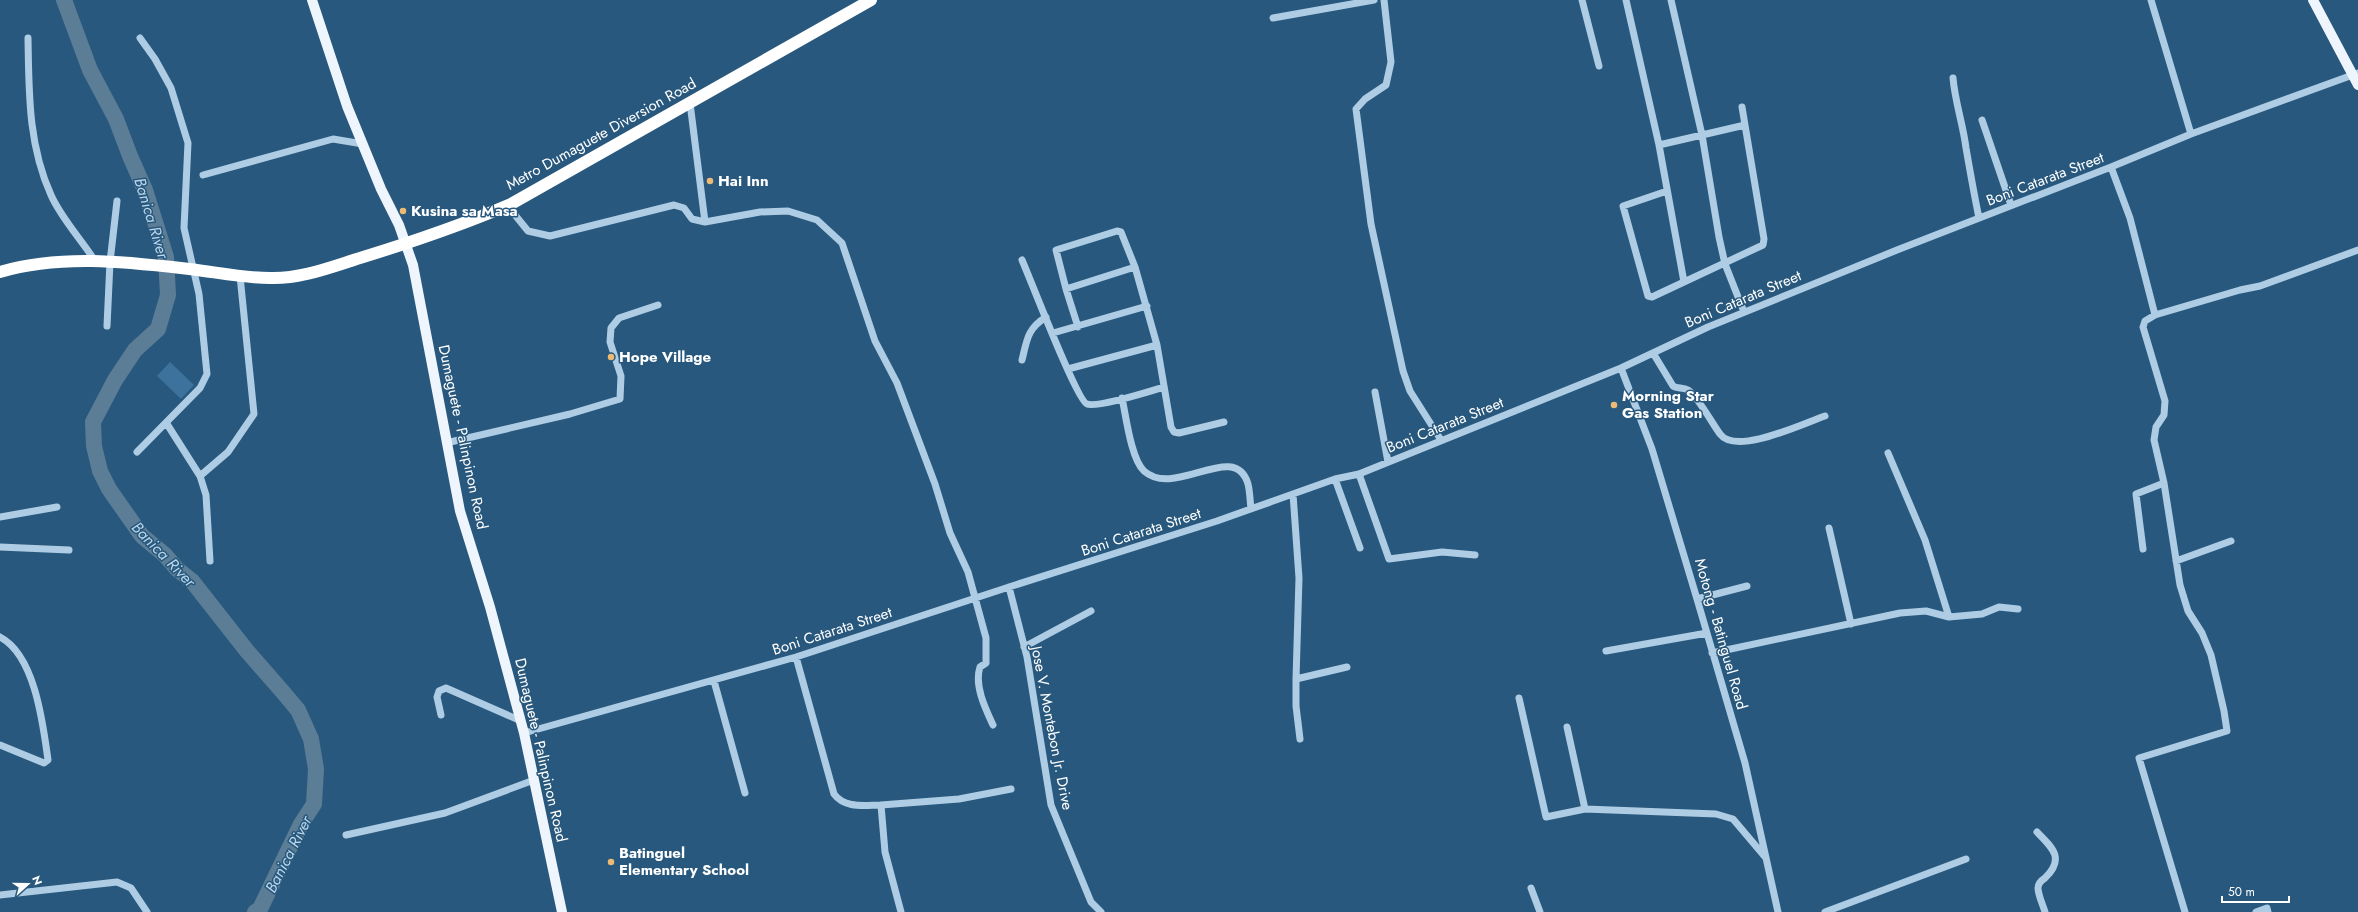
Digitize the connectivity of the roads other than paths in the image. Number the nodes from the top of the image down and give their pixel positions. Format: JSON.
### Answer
{"nodes":[{"id":1,"x":312,"y":0,"type":"edge"},
{"id":2,"x":871,"y":0,"type":"edge"},
{"id":3,"x":1374,"y":0,"type":"edge"},
{"id":4,"x":1384,"y":0,"type":"edge"},
{"id":5,"x":1582,"y":0,"type":"edge"},
{"id":6,"x":1626,"y":0,"type":"edge"},
{"id":7,"x":1670,"y":0,"type":"edge"},
{"id":8,"x":2151,"y":0,"type":"edge"},
{"id":9,"x":2314,"y":0,"type":"edge"},
{"id":10,"x":1273,"y":18,"type":"dead end"},
{"id":11,"x":28,"y":38,"type":"dead end"},
{"id":12,"x":140,"y":38,"type":"dead end"},
{"id":13,"x":1599,"y":66,"type":"dead end"},
{"id":14,"x":2355,"y":74,"type":"edge"},
{"id":15,"x":1953,"y":78,"type":"dead end"},
{"id":16,"x":2358,"y":85,"type":"edge"},
{"id":17,"x":690,"y":103,"type":"junction"},
{"id":18,"x":1742,"y":107,"type":"dead end"},
{"id":19,"x":1982,"y":120,"type":"dead end"},
{"id":20,"x":1745,"y":125,"type":"junction"},
{"id":21,"x":2191,"y":134,"type":"junction"},
{"id":22,"x":1702,"y":135,"type":"junction"},
{"id":23,"x":363,"y":144,"type":"junction"},
{"id":24,"x":1659,"y":145,"type":"junction"},
{"id":25,"x":2111,"y":167,"type":"junction"},
{"id":26,"x":203,"y":175,"type":"dead end"},
{"id":27,"x":1667,"y":191,"type":"junction"},
{"id":28,"x":117,"y":201,"type":"dead end"},
{"id":29,"x":511,"y":204,"type":"junction"},
{"id":30,"x":2011,"y":205,"type":"junction"},
{"id":31,"x":1979,"y":218,"type":"junction"},
{"id":32,"x":705,"y":222,"type":"junction"},
{"id":33,"x":406,"y":243,"type":"junction"},
{"id":34,"x":2358,"y":250,"type":"edge"},
{"id":35,"x":1022,"y":260,"type":"dead end"},
{"id":36,"x":94,"y":261,"type":"junction"},
{"id":37,"x":110,"y":262,"type":"junction"},
{"id":38,"x":1725,"y":264,"type":"junction"},
{"id":39,"x":1135,"y":267,"type":"junction"},
{"id":40,"x":192,"y":269,"type":"junction"},
{"id":41,"x":0,"y":272,"type":"edge"},
{"id":42,"x":240,"y":276,"type":"junction"},
{"id":43,"x":1684,"y":282,"type":"junction"},
{"id":44,"x":1066,"y":289,"type":"junction"},
{"id":45,"x":658,"y":304,"type":"dead end"},
{"id":46,"x":1147,"y":306,"type":"junction"},
{"id":47,"x":1744,"y":312,"type":"junction"},
{"id":48,"x":2155,"y":315,"type":"junction"},
{"id":49,"x":1046,"y":317,"type":"junction"},
{"id":50,"x":107,"y":326,"type":"dead end"},
{"id":51,"x":1078,"y":327,"type":"junction"},
{"id":52,"x":1053,"y":333,"type":"junction"},
{"id":53,"x":1157,"y":345,"type":"junction"},
{"id":54,"x":1653,"y":353,"type":"junction"},
{"id":55,"x":1022,"y":360,"type":"dead end"},
{"id":56,"x":1621,"y":368,"type":"junction"},
{"id":57,"x":1068,"y":369,"type":"junction"},
{"id":58,"x":1164,"y":387,"type":"junction"},
{"id":59,"x":1375,"y":392,"type":"dead end"},
{"id":60,"x":1122,"y":398,"type":"junction"},
{"id":61,"x":1825,"y":416,"type":"dead end"},
{"id":62,"x":1224,"y":422,"type":"dead end"},
{"id":63,"x":167,"y":424,"type":"junction"},
{"id":64,"x":1441,"y":440,"type":"junction"},
{"id":65,"x":446,"y":443,"type":"junction"},
{"id":66,"x":137,"y":452,"type":"dead end"},
{"id":67,"x":1888,"y":453,"type":"dead end"},
{"id":68,"x":1388,"y":462,"type":"junction"},
{"id":69,"x":1359,"y":474,"type":"junction"},
{"id":70,"x":200,"y":476,"type":"junction"},
{"id":71,"x":1335,"y":479,"type":"junction"},
{"id":72,"x":2164,"y":483,"type":"junction"},
{"id":73,"x":1293,"y":494,"type":"junction"},
{"id":74,"x":57,"y":507,"type":"dead end"},
{"id":75,"x":1251,"y":509,"type":"junction"},
{"id":76,"x":0,"y":517,"type":"edge"},
{"id":77,"x":1829,"y":528,"type":"dead end"},
{"id":78,"x":2231,"y":541,"type":"dead end"},
{"id":79,"x":0,"y":547,"type":"edge"},
{"id":80,"x":1360,"y":548,"type":"dead end"},
{"id":81,"x":2143,"y":549,"type":"dead end"},
{"id":82,"x":70,"y":550,"type":"dead end"},
{"id":83,"x":1475,"y":555,"type":"dead end"},
{"id":84,"x":210,"y":561,"type":"dead end"},
{"id":85,"x":2176,"y":561,"type":"junction"},
{"id":86,"x":1747,"y":586,"type":"dead end"},
{"id":87,"x":1009,"y":587,"type":"junction"},
{"id":88,"x":975,"y":599,"type":"junction"},
{"id":89,"x":1698,"y":599,"type":"junction"},
{"id":90,"x":2018,"y":609,"type":"dead end"},
{"id":91,"x":1091,"y":611,"type":"dead end"},
{"id":92,"x":1949,"y":617,"type":"junction"},
{"id":93,"x":1851,"y":624,"type":"junction"},
{"id":94,"x":1707,"y":633,"type":"junction"},
{"id":95,"x":0,"y":637,"type":"edge"},
{"id":96,"x":1024,"y":647,"type":"junction"},
{"id":97,"x":1606,"y":651,"type":"dead end"},
{"id":98,"x":1712,"y":653,"type":"junction"},
{"id":99,"x":796,"y":657,"type":"junction"},
{"id":100,"x":1347,"y":667,"type":"dead end"},
{"id":101,"x":1296,"y":679,"type":"junction"},
{"id":102,"x":714,"y":681,"type":"junction"},
{"id":103,"x":1519,"y":698,"type":"dead end"},
{"id":104,"x":441,"y":715,"type":"dead end"},
{"id":105,"x":521,"y":721,"type":"junction"},
{"id":106,"x":993,"y":725,"type":"dead end"},
{"id":107,"x":1568,"y":727,"type":"dead end"},
{"id":108,"x":524,"y":733,"type":"junction"},
{"id":109,"x":1300,"y":738,"type":"dead end"},
{"id":110,"x":0,"y":745,"type":"edge"},
{"id":111,"x":534,"y":780,"type":"junction"},
{"id":112,"x":1011,"y":789,"type":"dead end"},
{"id":113,"x":745,"y":793,"type":"dead end"},
{"id":114,"x":881,"y":805,"type":"junction"},
{"id":115,"x":1585,"y":809,"type":"junction"},
{"id":116,"x":2037,"y":832,"type":"dead end"},
{"id":117,"x":346,"y":835,"type":"dead end"},
{"id":118,"x":1966,"y":859,"type":"dead end"},
{"id":119,"x":1768,"y":860,"type":"junction"},
{"id":120,"x":1531,"y":888,"type":"dead end"},
{"id":121,"x":0,"y":895,"type":"edge"},
{"id":122,"x":147,"y":912,"type":"edge"},
{"id":123,"x":562,"y":912,"type":"edge"},
{"id":124,"x":901,"y":912,"type":"edge"},
{"id":125,"x":1101,"y":912,"type":"edge"},
{"id":126,"x":1540,"y":912,"type":"edge"},
{"id":127,"x":1778,"y":912,"type":"edge"},
{"id":128,"x":1825,"y":912,"type":"edge"},
{"id":129,"x":2045,"y":912,"type":"edge"},
{"id":130,"x":2185,"y":912,"type":"edge"},
{"id":131,"x":2256,"y":912,"type":"edge"},
{"id":132,"x":2268,"y":912,"type":"edge"}],
"edges":[{"from":1,"to":23,"type":"main road","name":"Dumaguete - Palinpinon Road"},
{"from":2,"to":17,"type":"highway","name":"Metro Dumaguete Diversion Road"},
{"from":3,"to":10,"type":"street"},
{"from":4,"to":64,"type":"street"},
{"from":5,"to":13,"type":"street"},
{"from":6,"to":24,"type":"street"},
{"from":7,"to":22,"type":"street"},
{"from":8,"to":21,"type":"street"},
{"from":9,"to":14,"type":"main road"},
{"from":11,"to":36,"type":"street"},
{"from":12,"to":40,"type":"street"},
{"from":14,"to":16,"type":"main road"},
{"from":14,"to":21,"type":"street","name":"Boni Catarata Street"},
{"from":15,"to":31,"type":"street"},
{"from":17,"to":29,"type":"highway","name":"Metro Dumaguete Diversion Road"},
{"from":17,"to":32,"type":"street"},
{"from":18,"to":20,"type":"street"},
{"from":19,"to":30,"type":"street"},
{"from":20,"to":22,"type":"street"},
{"from":20,"to":38,"type":"street"},
{"from":21,"to":25,"type":"street","name":"Boni Catarata Street"},
{"from":22,"to":24,"type":"street"},
{"from":22,"to":38,"type":"street"},
{"from":23,"to":26,"type":"street"},
{"from":23,"to":33,"type":"main road","name":"Dumaguete - Palinpinon Road"},
{"from":24,"to":27,"type":"street"},
{"from":25,"to":30,"type":"street","name":"Boni Catarata Street"},
{"from":25,"to":48,"type":"street"},
{"from":27,"to":43,"type":"street"},
{"from":27,"to":43,"type":"street"},
{"from":28,"to":37,"type":"street"},
{"from":29,"to":32,"type":"street"},
{"from":29,"to":33,"type":"highway","name":"Metro Dumaguete Diversion Road"},
{"from":30,"to":31,"type":"street","name":"Boni Catarata Street"},
{"from":31,"to":47,"type":"street","name":"Boni Catarata Street"},
{"from":32,"to":88,"type":"street"},
{"from":33,"to":42,"type":"highway","name":"Metro Dumaguete Diversion Road"},
{"from":33,"to":65,"type":"main road","name":"Dumaguete - Palinpinon Road"},
{"from":34,"to":48,"type":"street"},
{"from":35,"to":49,"type":"street"},
{"from":36,"to":37,"type":"highway","name":"Metro Dumaguete Diversion Road"},
{"from":36,"to":41,"type":"highway","name":"Metro Dumaguete Diversion Road"},
{"from":37,"to":40,"type":"highway","name":"Metro Dumaguete Diversion Road"},
{"from":37,"to":50,"type":"street"},
{"from":38,"to":43,"type":"street"},
{"from":38,"to":47,"type":"street"},
{"from":39,"to":44,"type":"street"},
{"from":39,"to":44,"type":"street"},
{"from":39,"to":46,"type":"street"},
{"from":40,"to":42,"type":"highway","name":"Metro Dumaguete Diversion Road"},
{"from":40,"to":63,"type":"street"},
{"from":42,"to":70,"type":"street"},
{"from":44,"to":51,"type":"street"},
{"from":45,"to":65,"type":"street"},
{"from":46,"to":51,"type":"street"},
{"from":46,"to":53,"type":"street"},
{"from":47,"to":54,"type":"street","name":"Boni Catarata Street"},
{"from":48,"to":72,"type":"street"},
{"from":49,"to":52,"type":"street"},
{"from":49,"to":55,"type":"street"},
{"from":51,"to":52,"type":"street"},
{"from":52,"to":57,"type":"street"},
{"from":53,"to":57,"type":"street"},
{"from":53,"to":58,"type":"street"},
{"from":54,"to":56,"type":"street","name":"Boni Catarata Street"},
{"from":54,"to":61,"type":"street"},
{"from":56,"to":64,"type":"street","name":"Boni Catarata Street"},
{"from":56,"to":89,"type":"street","name":"Motong - Batinguel Road"},
{"from":57,"to":60,"type":"street"},
{"from":58,"to":60,"type":"street"},
{"from":58,"to":62,"type":"street"},
{"from":59,"to":68,"type":"street"},
{"from":60,"to":75,"type":"street"},
{"from":63,"to":66,"type":"street"},
{"from":63,"to":70,"type":"street"},
{"from":64,"to":68,"type":"street","name":"Boni Catarata Street"},
{"from":65,"to":105,"type":"main road","name":"Dumaguete - Palinpinon Road"},
{"from":67,"to":92,"type":"street"},
{"from":68,"to":69,"type":"street","name":"Boni Catarata Street"},
{"from":69,"to":71,"type":"street","name":"Boni Catarata Street"},
{"from":69,"to":83,"type":"street"},
{"from":70,"to":84,"type":"street"},
{"from":71,"to":73,"type":"street","name":"Boni Catarata Street"},
{"from":71,"to":80,"type":"street"},
{"from":72,"to":81,"type":"street"},
{"from":72,"to":85,"type":"street"},
{"from":73,"to":75,"type":"street","name":"Boni Catarata Street"},
{"from":73,"to":101,"type":"street"},
{"from":74,"to":76,"type":"street"},
{"from":75,"to":87,"type":"street","name":"Boni Catarata Street"},
{"from":77,"to":93,"type":"street"},
{"from":78,"to":85,"type":"street"},
{"from":79,"to":82,"type":"street"},
{"from":85,"to":130,"type":"street"},
{"from":86,"to":89,"type":"street"},
{"from":87,"to":88,"type":"street","name":"Boni Catarata Street"},
{"from":87,"to":96,"type":"street","name":"Jose V. Montebon Jr. Drive"},
{"from":88,"to":99,"type":"street","name":"Boni Catarata Street"},
{"from":88,"to":106,"type":"street"},
{"from":89,"to":94,"type":"street","name":"Motong - Batinguel Road"},
{"from":90,"to":92,"type":"street"},
{"from":91,"to":96,"type":"street"},
{"from":92,"to":93,"type":"street"},
{"from":93,"to":98,"type":"street"},
{"from":94,"to":97,"type":"street"},
{"from":94,"to":98,"type":"street","name":"Motong - Batinguel Road"},
{"from":95,"to":110,"type":"street"},
{"from":96,"to":125,"type":"street","name":"Jose V. Montebon Jr. Drive"},
{"from":98,"to":119,"type":"street","name":"Motong - Batinguel Road"},
{"from":99,"to":102,"type":"street","name":"Boni Catarata Street"},
{"from":99,"to":114,"type":"street"},
{"from":100,"to":101,"type":"street"},
{"from":101,"to":109,"type":"street"},
{"from":102,"to":108,"type":"street","name":"Boni Catarata Street"},
{"from":102,"to":113,"type":"street"},
{"from":103,"to":115,"type":"street"},
{"from":104,"to":105,"type":"street"},
{"from":105,"to":108,"type":"main road","name":"Dumaguete - Palinpinon Road"},
{"from":107,"to":115,"type":"street"},
{"from":108,"to":111,"type":"main road","name":"Dumaguete - Palinpinon Road"},
{"from":111,"to":117,"type":"street"},
{"from":111,"to":123,"type":"main road","name":"Dumaguete - Palinpinon Road"},
{"from":112,"to":114,"type":"street"},
{"from":114,"to":124,"type":"street"},
{"from":115,"to":119,"type":"street"},
{"from":116,"to":129,"type":"street"},
{"from":118,"to":128,"type":"street"},
{"from":119,"to":127,"type":"street","name":"Motong - Batinguel Road"},
{"from":120,"to":126,"type":"street"},
{"from":121,"to":122,"type":"street"},
{"from":131,"to":132,"type":"street"}]}
